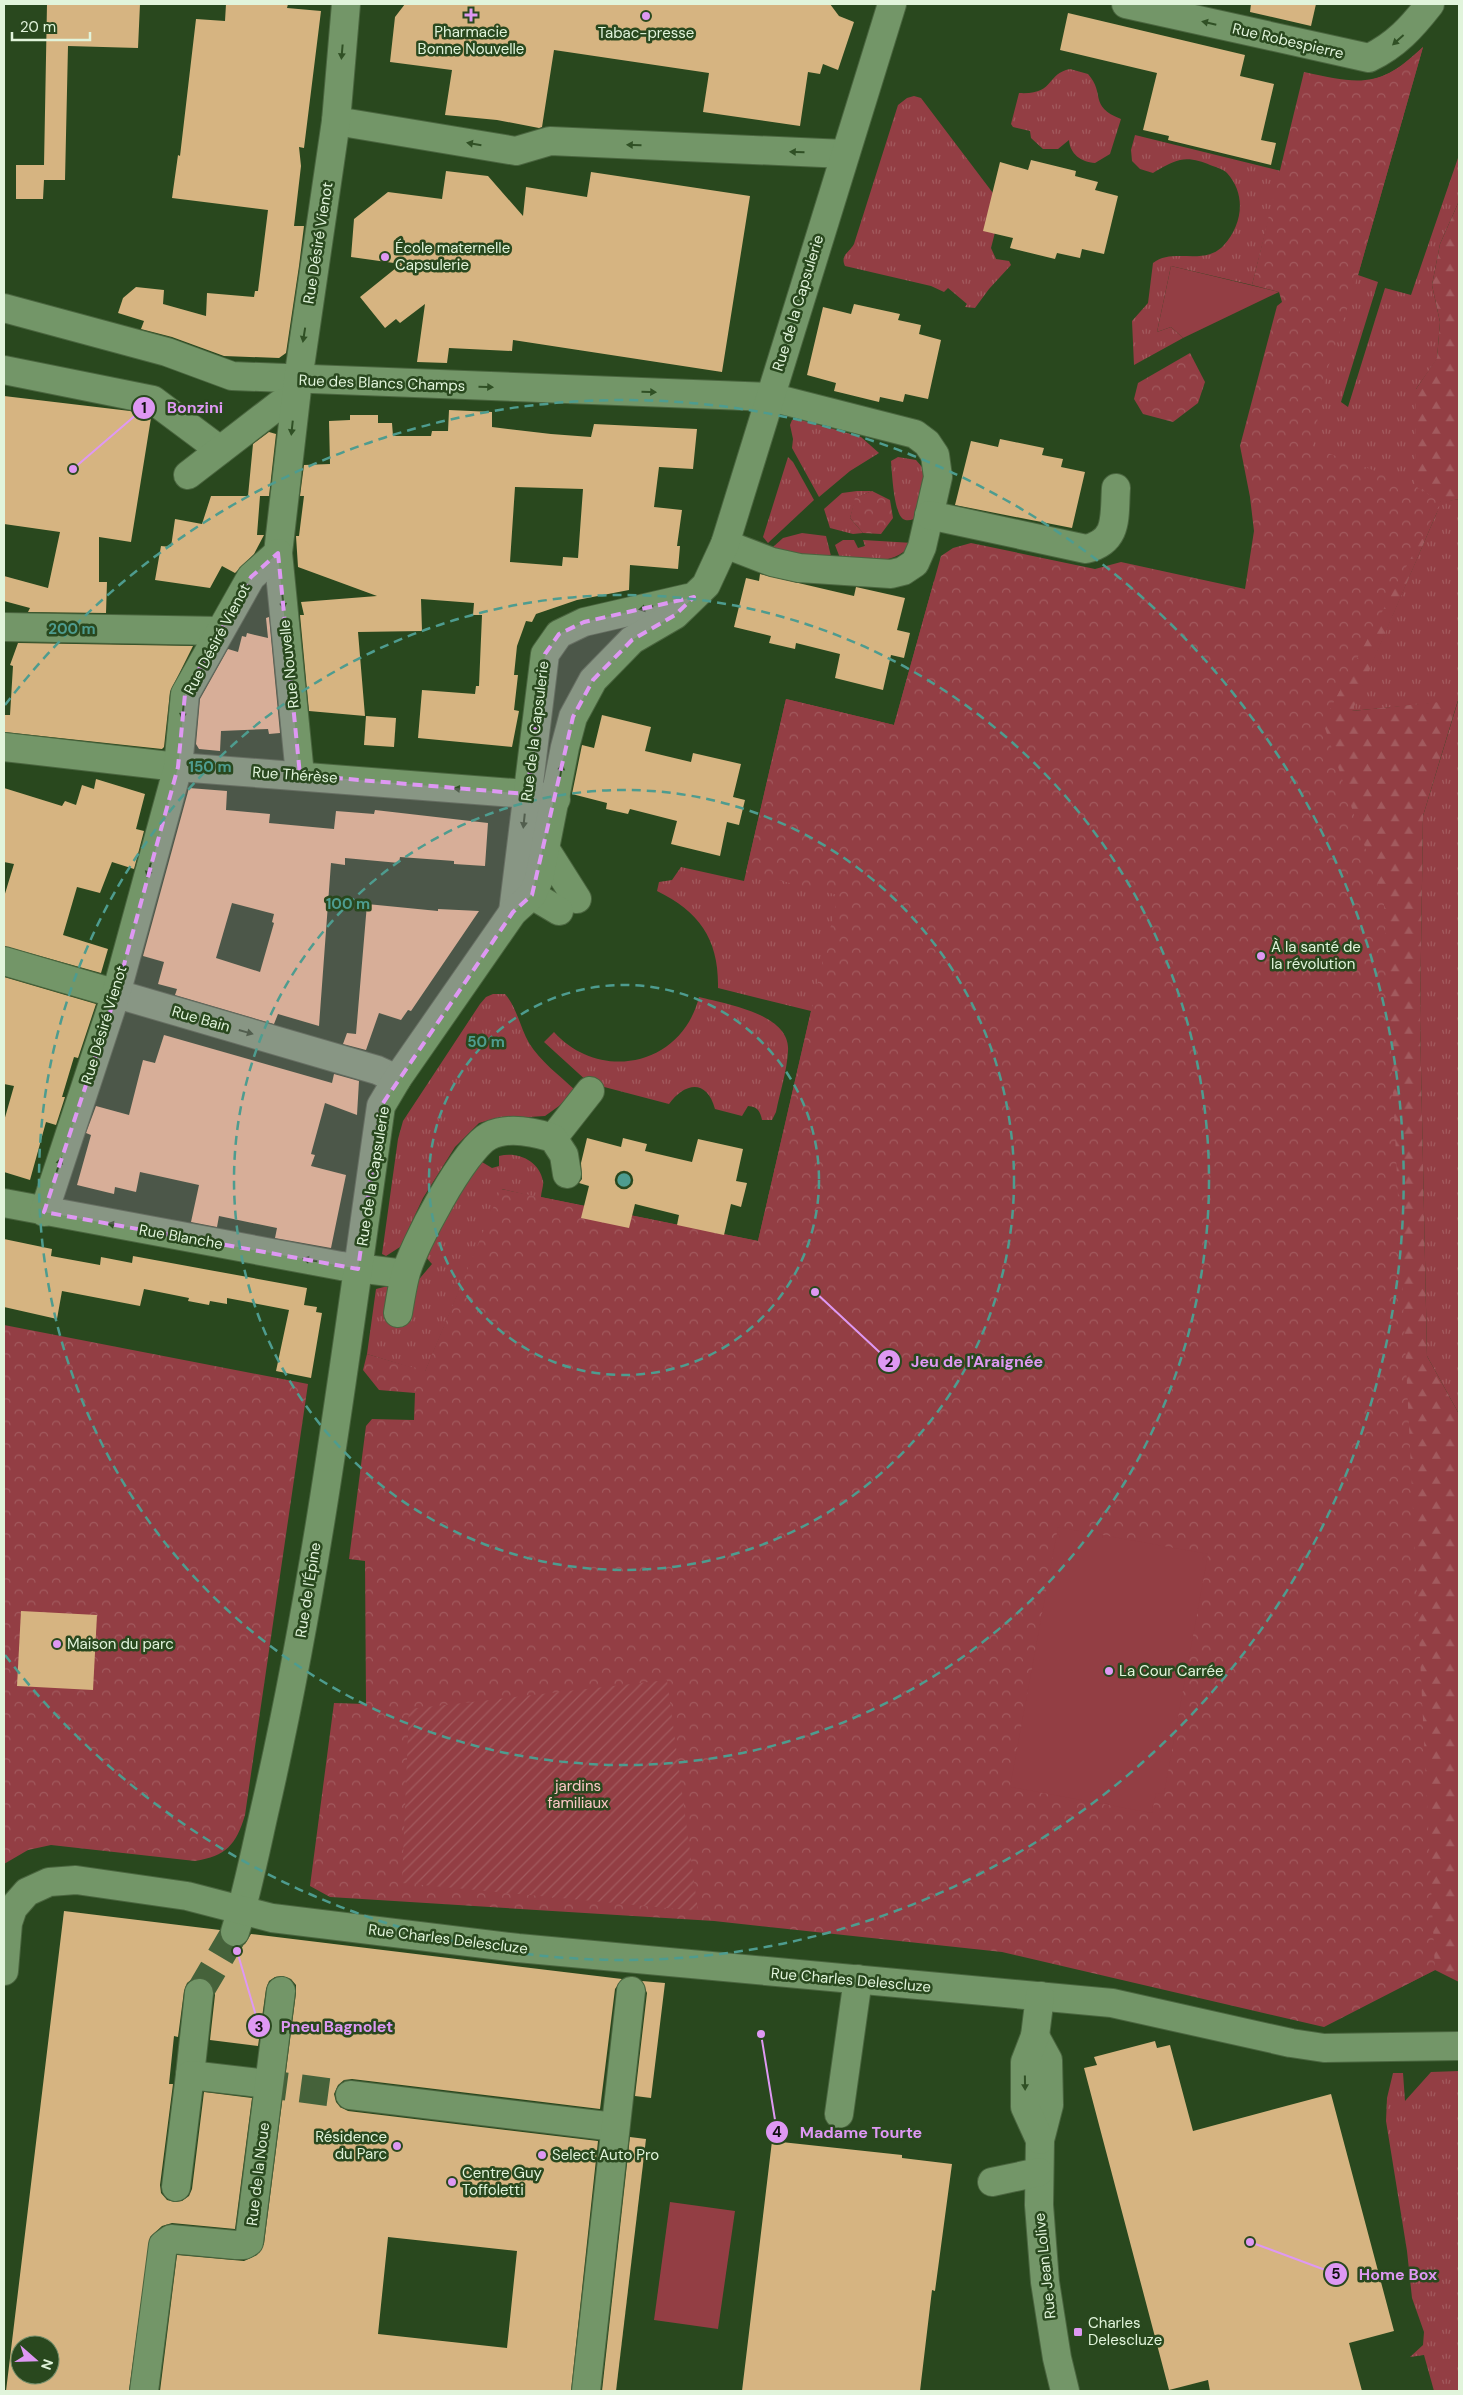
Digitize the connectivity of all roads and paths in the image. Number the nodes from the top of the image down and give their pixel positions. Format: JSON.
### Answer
{"nodes":[{"id":1,"x":346,"y":4,"type":"edge"},
{"id":2,"x":892,"y":4,"type":"edge"},
{"id":3,"x":1126,"y":4,"type":"edge"},
{"id":4,"x":1430,"y":4,"type":"edge"},
{"id":5,"x":336,"y":121,"type":"junction"},
{"id":6,"x":845,"y":154,"type":"junction"},
{"id":7,"x":4,"y":308,"type":"edge"},
{"id":8,"x":4,"y":370,"type":"edge"},
{"id":9,"x":296,"y":390,"type":"junction"},
{"id":10,"x":770,"y":397,"type":"junction"},
{"id":11,"x":220,"y":450,"type":"junction"},
{"id":12,"x":188,"y":475,"type":"dead end"},
{"id":13,"x":1116,"y":488,"type":"dead end"},
{"id":14,"x":929,"y":514,"type":"junction"},
{"id":15,"x":725,"y":544,"type":"junction"},
{"id":16,"x":278,"y":553,"type":"junction"},
{"id":17,"x":694,"y":597,"type":"junction"},
{"id":18,"x":4,"y":627,"type":"edge"},
{"id":19,"x":220,"y":631,"type":"junction"},
{"id":20,"x":4,"y":746,"type":"edge"},
{"id":21,"x":178,"y":767,"type":"junction"},
{"id":22,"x":300,"y":775,"type":"junction"},
{"id":23,"x":527,"y":794,"type":"junction"},
{"id":24,"x":556,"y":799,"type":"junction"},
{"id":25,"x":546,"y":850,"type":"junction"},
{"id":26,"x":522,"y":903,"type":"junction"},
{"id":27,"x":4,"y":961,"type":"edge"},
{"id":28,"x":116,"y":994,"type":"junction"},
{"id":29,"x":397,"y":1079,"type":"junction"},
{"id":30,"x":590,"y":1091,"type":"dead end"},
{"id":31,"x":553,"y":1138,"type":"junction"},
{"id":32,"x":567,"y":1174,"type":"dead end"},
{"id":33,"x":4,"y":1203,"type":"edge"},
{"id":34,"x":44,"y":1212,"type":"junction"},
{"id":35,"x":358,"y":1269,"type":"junction"},
{"id":36,"x":405,"y":1274,"type":"junction"},
{"id":37,"x":398,"y":1313,"type":"dead end"},
{"id":38,"x":15,"y":1891,"type":"edge"},
{"id":39,"x":239,"y":1920,"type":"junction"},
{"id":40,"x":4,"y":1971,"type":"edge"},
{"id":41,"x":633,"y":1977,"type":"junction"},
{"id":42,"x":858,"y":1979,"type":"junction"},
{"id":43,"x":281,"y":1990,"type":"dead end"},
{"id":44,"x":199,"y":1993,"type":"tunnel mouth"},
{"id":45,"x":1040,"y":1996,"type":"junction"},
{"id":46,"x":1448,"y":2046,"type":"edge"},
{"id":47,"x":190,"y":2075,"type":"junction"},
{"id":48,"x":259,"y":2083,"type":"tunnel mouth"},
{"id":49,"x":350,"y":2095,"type":"tunnel mouth"},
{"id":50,"x":839,"y":2114,"type":"dead end"},
{"id":51,"x":615,"y":2127,"type":"junction"},
{"id":52,"x":1039,"y":2172,"type":"junction"},
{"id":53,"x":992,"y":2182,"type":"dead end"},
{"id":54,"x":176,"y":2187,"type":"dead end"},
{"id":55,"x":144,"y":2391,"type":"edge"},
{"id":56,"x":586,"y":2391,"type":"edge"},
{"id":57,"x":1065,"y":2391,"type":"edge"}],
"edges":[{"from":1,"to":5,"type":"street","name":"Rue Désiré Vienot","one_way":true},
{"from":2,"to":6,"type":"street","name":"Rue de la Capsulerie"},
{"from":4,"to":3,"type":"street","name":"Rue Robespierre","one_way":true},
{"from":6,"to":5,"type":"street","one_way":true},
{"from":5,"to":9,"type":"street","name":"Rue Désiré Vienot","one_way":true},
{"from":6,"to":10,"type":"street","name":"Rue de la Capsulerie"},
{"from":7,"to":9,"type":"street","name":"Rue des Blancs Champs"},
{"from":8,"to":11,"type":"street"},
{"from":9,"to":10,"type":"street","name":"Rue des Blancs Champs","one_way":true},
{"from":9,"to":11,"type":"street"},
{"from":9,"to":16,"type":"street","name":"Rue Désiré Vienot","one_way":true},
{"from":10,"to":14,"type":"street","name":"Rue des Blancs Champs"},
{"from":10,"to":15,"type":"street","name":"Rue de la Capsulerie"},
{"from":11,"to":12,"type":"street"},
{"from":13,"to":14,"type":"street"},
{"from":14,"to":15,"type":"street","name":"Rue des Blancs Champs"},
{"from":15,"to":17,"type":"street","name":"Rue de la Capsulerie"},
{"from":16,"to":19,"type":"street","name":"Rue Désiré Vienot"},
{"from":16,"to":22,"type":"street","name":"Rue Nouvelle","one_way":true},
{"from":17,"to":23,"type":"street","name":"Rue de la Capsulerie","one_way":true},
{"from":24,"to":17,"type":"street","name":"Rue de la Capsulerie","one_way":true},
{"from":18,"to":19,"type":"street"},
{"from":19,"to":21,"type":"street","name":"Rue Désiré Vienot","one_way":true},
{"from":20,"to":21,"type":"street","name":"Rue Thérèse"},
{"from":21,"to":22,"type":"street","name":"Rue Thérèse"},
{"from":21,"to":28,"type":"street","name":"Rue Désiré Vienot","one_way":true},
{"from":23,"to":22,"type":"street","name":"Rue Thérèse","one_way":true},
{"from":23,"to":24,"type":"street","name":"Rue Thérèse"},
{"from":23,"to":26,"type":"street","name":"Rue de la Capsulerie","one_way":true},
{"from":24,"to":25,"type":"street","name":"Rue de la Capsulerie"},
{"from":25,"to":26,"type":"street","name":"Rue de la Capsulerie"},
{"from":25,"to":26,"type":"street"},
{"from":26,"to":29,"type":"street","name":"Rue de la Capsulerie"},
{"from":27,"to":28,"type":"street","name":"Rue Bain"},
{"from":28,"to":29,"type":"street","name":"Rue Bain","one_way":true},
{"from":34,"to":28,"type":"street","name":"Rue Désiré Vienot","one_way":true},
{"from":29,"to":35,"type":"street","name":"Rue de la Capsulerie"},
{"from":30,"to":31,"type":"street"},
{"from":31,"to":32,"type":"street"},
{"from":31,"to":36,"type":"street"},
{"from":33,"to":34,"type":"street","name":"Rue Blanche"},
{"from":35,"to":34,"type":"street","name":"Rue Blanche","one_way":true},
{"from":35,"to":36,"type":"street","name":"Rue Blanche"},
{"from":35,"to":39,"type":"street","name":"Rue de l'Épine"},
{"from":36,"to":37,"type":"street"},
{"from":38,"to":39,"type":"street","name":"Rue Charles Delescluze"},
{"from":38,"to":40,"type":"street"},
{"from":39,"to":41,"type":"street","name":"Rue Charles Delescluze"},
{"from":41,"to":42,"type":"street","name":"Rue Charles Delescluze"},
{"from":41,"to":51,"type":"street"},
{"from":42,"to":45,"type":"street","name":"Rue Charles Delescluze"},
{"from":42,"to":50,"type":"street"},
{"from":43,"to":55,"type":"street","name":"Rue de la Noue"},
{"from":44,"to":47,"type":"street"},
{"from":45,"to":46,"type":"street","name":"Rue Charles Delescluze"},
{"from":45,"to":52,"type":"street","name":"Rue Jean Lolive"},
{"from":47,"to":48,"type":"street"},
{"from":47,"to":54,"type":"street"},
{"from":49,"to":51,"type":"street"},
{"from":51,"to":56,"type":"street"},
{"from":52,"to":53,"type":"street"},
{"from":52,"to":57,"type":"street","name":"Rue Jean Lolive"}]}
